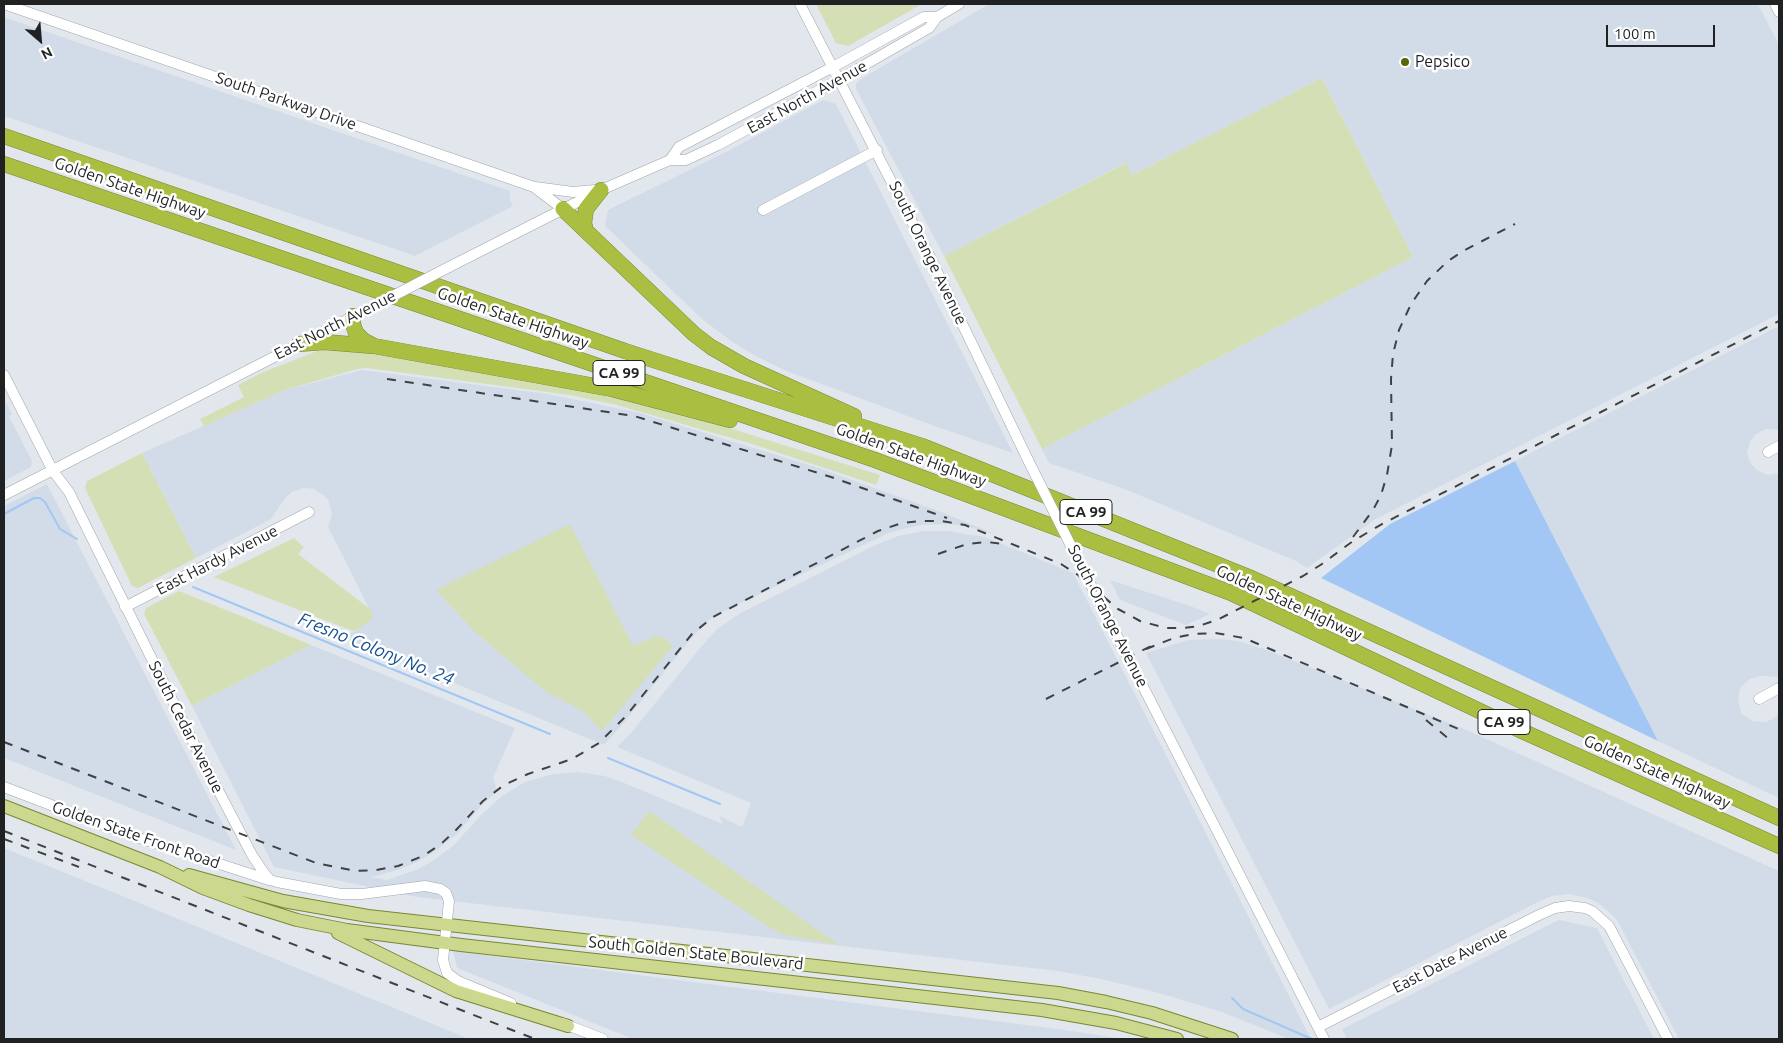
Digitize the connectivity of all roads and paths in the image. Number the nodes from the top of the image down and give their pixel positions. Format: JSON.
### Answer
{"nodes":[{"id":1,"x":4,"y":4,"type":"edge"},
{"id":2,"x":800,"y":4,"type":"edge"},
{"id":3,"x":959,"y":4,"type":"edge"},
{"id":4,"x":1775,"y":4,"type":"edge"},
{"id":5,"x":1779,"y":12,"type":"edge"},
{"id":6,"x":937,"y":17,"type":"junction"},
{"id":7,"x":833,"y":67,"type":"junction"},
{"id":8,"x":840,"y":79,"type":"junction"},
{"id":9,"x":4,"y":136,"type":"edge"},
{"id":10,"x":876,"y":150,"type":"junction"},
{"id":11,"x":670,"y":160,"type":"junction"},
{"id":12,"x":4,"y":164,"type":"edge"},
{"id":13,"x":534,"y":187,"type":"junction"},
{"id":14,"x":601,"y":190,"type":"junction"},
{"id":15,"x":563,"y":209,"type":"junction"},
{"id":16,"x":763,"y":210,"type":"dead end"},
{"id":17,"x":586,"y":231,"type":"junction"},
{"id":18,"x":353,"y":316,"type":"junction"},
{"id":19,"x":300,"y":344,"type":"junction"},
{"id":20,"x":374,"y":346,"type":"junction"},
{"id":21,"x":4,"y":375,"type":"edge"},
{"id":22,"x":922,"y":446,"type":"junction"},
{"id":23,"x":1779,"y":446,"type":"edge"},
{"id":24,"x":1768,"y":452,"type":"dead end"},
{"id":25,"x":875,"y":460,"type":"junction"},
{"id":26,"x":53,"y":471,"type":"junction"},
{"id":27,"x":4,"y":496,"type":"edge"},
{"id":28,"x":308,"y":512,"type":"dead end"},
{"id":29,"x":125,"y":607,"type":"junction"},
{"id":30,"x":1779,"y":688,"type":"edge"},
{"id":31,"x":1759,"y":699,"type":"dead end"},
{"id":32,"x":4,"y":787,"type":"edge"},
{"id":33,"x":4,"y":806,"type":"edge"},
{"id":34,"x":1779,"y":818,"type":"edge"},
{"id":35,"x":1779,"y":846,"type":"edge"},
{"id":36,"x":160,"y":867,"type":"junction"},
{"id":37,"x":270,"y":880,"type":"junction"},
{"id":38,"x":322,"y":925,"type":"junction"},
{"id":39,"x":446,"y":934,"type":"junction"},
{"id":40,"x":568,"y":1026,"type":"junction"},
{"id":41,"x":1318,"y":1027,"type":"junction"},
{"id":42,"x":603,"y":1039,"type":"edge"},
{"id":43,"x":1177,"y":1039,"type":"edge"},
{"id":44,"x":1232,"y":1039,"type":"edge"},
{"id":45,"x":1324,"y":1039,"type":"edge"},
{"id":46,"x":1668,"y":1039,"type":"edge"}],
"edges":[{"from":1,"to":13,"type":"street","name":"South Parkway Drive"},
{"from":2,"to":7,"type":"street","name":"South Orange Avenue"},
{"from":3,"to":6,"type":"street","name":"East North Avenue"},
{"from":4,"to":5,"type":"street"},
{"from":6,"to":7,"type":"street","name":"East North Avenue"},
{"from":6,"to":8,"type":"street","name":"East North Avenue"},
{"from":7,"to":8,"type":"street","name":"South Orange Avenue"},
{"from":7,"to":11,"type":"street","name":"East North Avenue"},
{"from":8,"to":10,"type":"street","name":"South Orange Avenue"},
{"from":8,"to":11,"type":"street","name":"East North Avenue"},
{"from":9,"to":22,"type":"highway","name":"Golden State Highway","number":"CA 99"},
{"from":10,"to":16,"type":"street"},
{"from":10,"to":41,"type":"street","name":"South Orange Avenue","bridge":true},
{"from":11,"to":14,"type":"street","name":"East North Avenue"},
{"from":12,"to":25,"type":"highway","name":"Golden State Highway","number":"CA 99"},
{"from":13,"to":14,"type":"street"},
{"from":13,"to":15,"type":"street","name":"South Parkway Drive"},
{"from":14,"to":15,"type":"street","name":"East North Avenue"},
{"from":14,"to":17,"type":"highway"},
{"from":15,"to":17,"type":"highway"},
{"from":15,"to":18,"type":"street","name":"East North Avenue","bridge":true},
{"from":17,"to":22,"type":"highway"},
{"from":18,"to":19,"type":"street","name":"East North Avenue"},
{"from":18,"to":20,"type":"highway"},
{"from":19,"to":20,"type":"highway"},
{"from":19,"to":26,"type":"street","name":"East North Avenue"},
{"from":20,"to":25,"type":"highway"},
{"from":21,"to":26,"type":"street","name":"South Cedar Avenue"},
{"from":22,"to":34,"type":"highway","name":"Golden State Highway","number":"CA 99"},
{"from":23,"to":24,"type":"street"},
{"from":25,"to":35,"type":"highway","name":"Golden State Highway","number":"CA 99"},
{"from":26,"to":27,"type":"street","name":"East North Avenue"},
{"from":26,"to":29,"type":"street","name":"South Cedar Avenue"},
{"from":28,"to":29,"type":"street","name":"East Hardy Avenue"},
{"from":29,"to":37,"type":"street","name":"South Cedar Avenue"},
{"from":30,"to":31,"type":"street"},
{"from":32,"to":37,"type":"street","name":"Golden State Front Road"},
{"from":33,"to":36,"type":"main road","name":"South Golden State Boulevard"},
{"from":36,"to":38,"type":"main road","name":"South Golden State Boulevard"},
{"from":36,"to":39,"type":"main road","name":"South Golden State Boulevard"},
{"from":37,"to":39,"type":"street"},
{"from":38,"to":39,"type":"main road","name":"South Golden State Boulevard"},
{"from":38,"to":40,"type":"main road"},
{"from":39,"to":40,"type":"street"},
{"from":39,"to":43,"type":"main road","name":"South Golden State Boulevard"},
{"from":39,"to":44,"type":"main road","name":"South Golden State Boulevard"},
{"from":40,"to":42,"type":"street"},
{"from":41,"to":45,"type":"street","name":"South Orange Avenue"},
{"from":41,"to":46,"type":"street","name":"East Date Avenue"}]}
